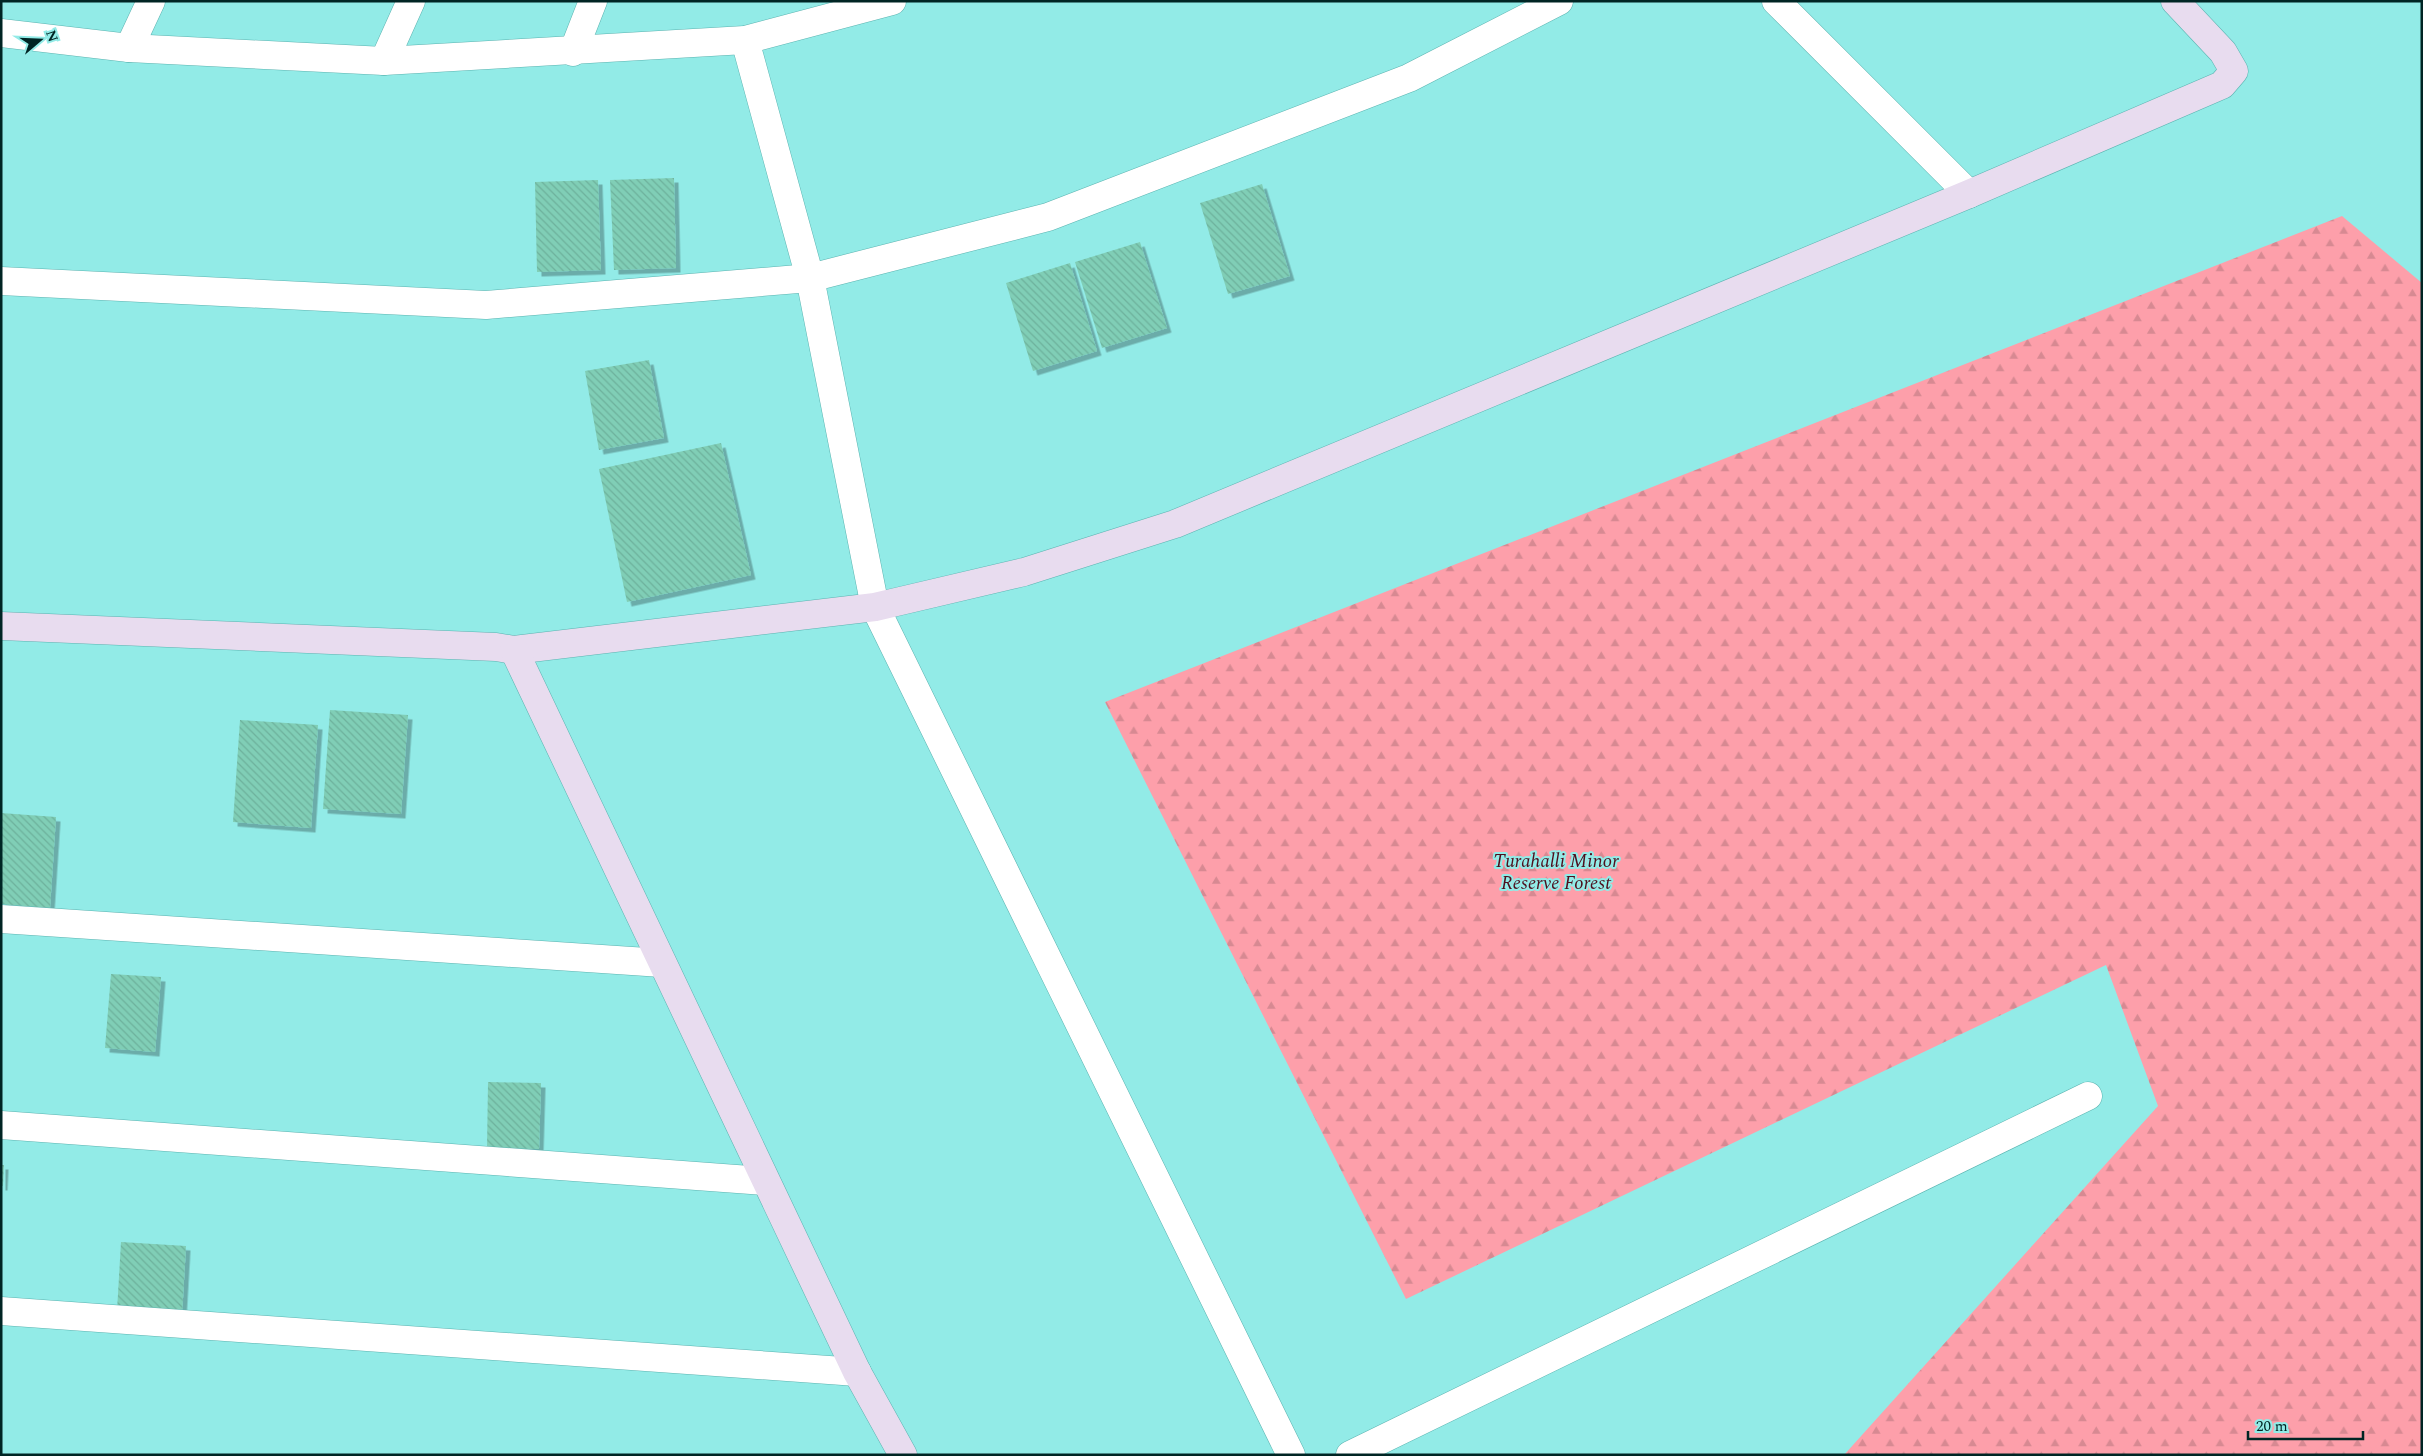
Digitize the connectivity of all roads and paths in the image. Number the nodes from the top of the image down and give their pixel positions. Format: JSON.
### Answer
{"nodes":[{"id":1,"x":151,"y":1,"type":"edge"},
{"id":2,"x":411,"y":1,"type":"edge"},
{"id":3,"x":593,"y":1,"type":"edge"},
{"id":4,"x":892,"y":1,"type":"edge"},
{"id":5,"x":1558,"y":1,"type":"edge"},
{"id":6,"x":1776,"y":1,"type":"edge"},
{"id":7,"x":2175,"y":1,"type":"edge"},
{"id":8,"x":1,"y":33,"type":"edge"},
{"id":9,"x":744,"y":40,"type":"junction"},
{"id":10,"x":129,"y":48,"type":"junction"},
{"id":11,"x":573,"y":52,"type":"junction"},
{"id":12,"x":384,"y":61,"type":"junction"},
{"id":13,"x":1969,"y":194,"type":"junction"},
{"id":14,"x":810,"y":278,"type":"junction"},
{"id":15,"x":1,"y":281,"type":"edge"},
{"id":16,"x":875,"y":606,"type":"junction"},
{"id":17,"x":1,"y":626,"type":"edge"},
{"id":18,"x":514,"y":650,"type":"junction"},
{"id":19,"x":1,"y":919,"type":"edge"},
{"id":20,"x":662,"y":963,"type":"junction"},
{"id":21,"x":2088,"y":1096,"type":"dead end"},
{"id":22,"x":1,"y":1125,"type":"edge"},
{"id":23,"x":765,"y":1181,"type":"junction"},
{"id":24,"x":1,"y":1311,"type":"edge"},
{"id":25,"x":857,"y":1372,"type":"junction"},
{"id":26,"x":903,"y":1455,"type":"edge"},
{"id":27,"x":1291,"y":1455,"type":"edge"},
{"id":28,"x":1350,"y":1455,"type":"edge"}],
"edges":[{"from":1,"to":10,"type":"street"},
{"from":2,"to":12,"type":"street"},
{"from":3,"to":11,"type":"street"},
{"from":4,"to":9,"type":"street"},
{"from":5,"to":14,"type":"street"},
{"from":6,"to":13,"type":"street"},
{"from":7,"to":13,"type":"street"},
{"from":8,"to":10,"type":"street"},
{"from":9,"to":11,"type":"street"},
{"from":9,"to":14,"type":"street"},
{"from":10,"to":12,"type":"street"},
{"from":11,"to":12,"type":"street"},
{"from":13,"to":16,"type":"street"},
{"from":14,"to":15,"type":"street"},
{"from":14,"to":16,"type":"street"},
{"from":16,"to":18,"type":"street"},
{"from":16,"to":27,"type":"street"},
{"from":17,"to":18,"type":"street"},
{"from":18,"to":20,"type":"street"},
{"from":19,"to":20,"type":"street"},
{"from":20,"to":23,"type":"street"},
{"from":21,"to":28,"type":"street"},
{"from":22,"to":23,"type":"street"},
{"from":23,"to":25,"type":"street"},
{"from":24,"to":25,"type":"street"},
{"from":25,"to":26,"type":"street"}]}
